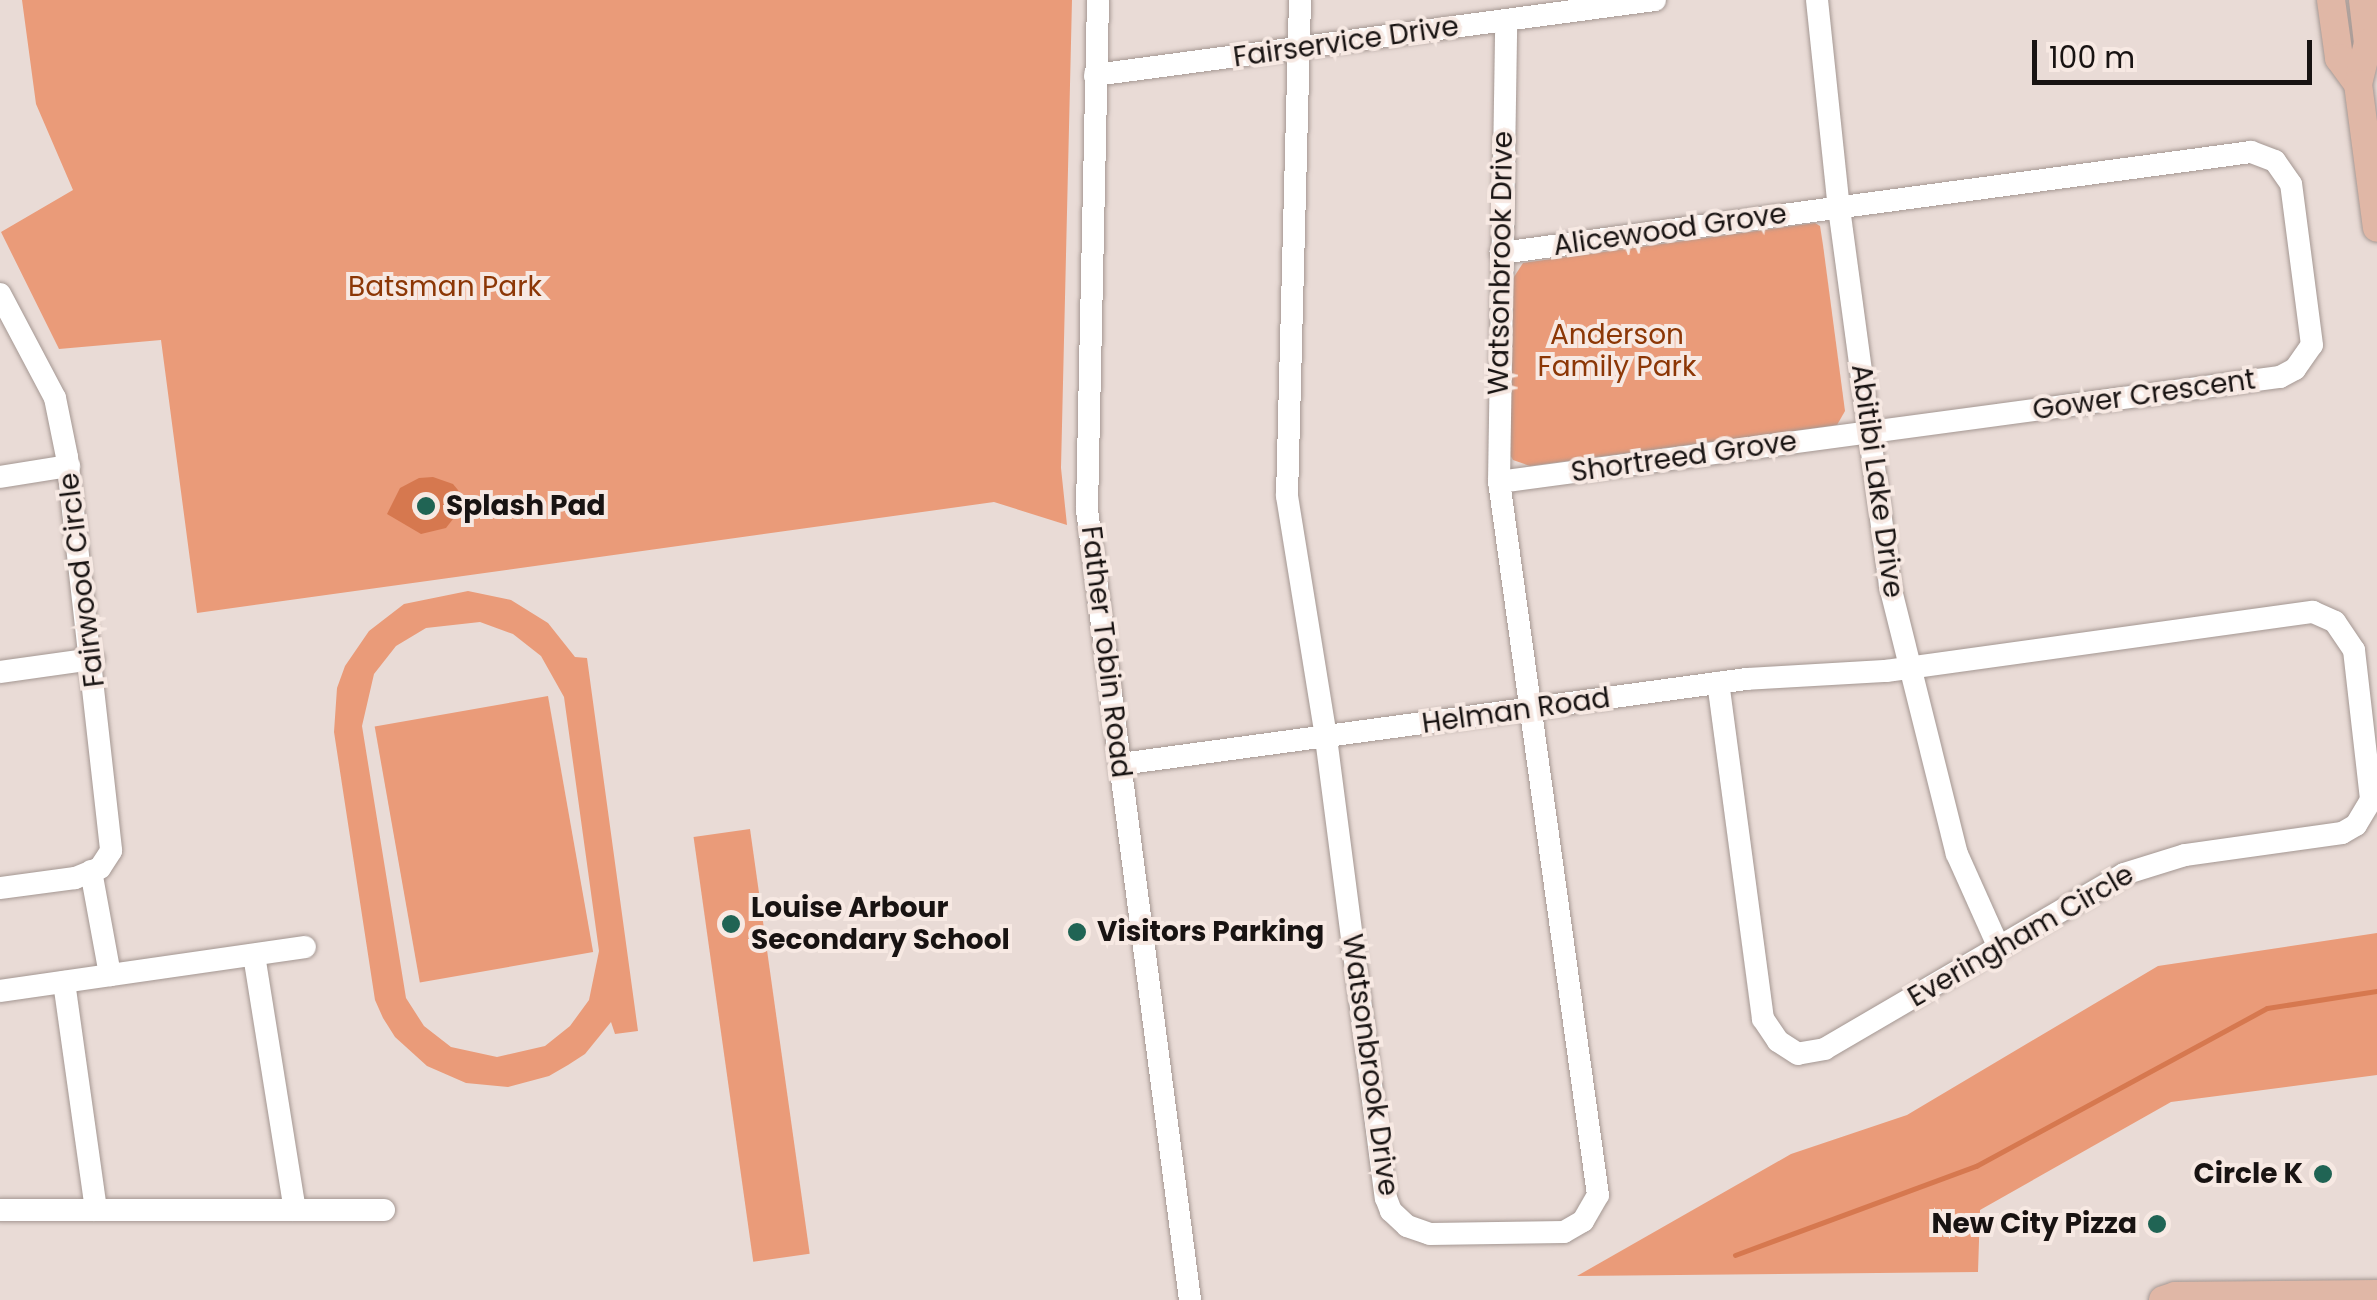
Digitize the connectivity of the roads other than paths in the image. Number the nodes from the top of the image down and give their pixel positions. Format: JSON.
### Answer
{"nodes":[{"id":1,"x":1098,"y":0,"type":"edge"},
{"id":2,"x":1300,"y":0,"type":"edge"},
{"id":3,"x":1655,"y":0,"type":"edge"},
{"id":4,"x":1817,"y":0,"type":"edge"},
{"id":5,"x":2331,"y":0,"type":"edge"},
{"id":6,"x":2364,"y":0,"type":"edge"},
{"id":7,"x":1609,"y":3,"type":"edge"},
{"id":8,"x":1506,"y":20,"type":"junction"},
{"id":9,"x":1300,"y":49,"type":"junction"},
{"id":10,"x":1095,"y":75,"type":"junction"},
{"id":11,"x":2358,"y":84,"type":"junction"},
{"id":12,"x":1839,"y":208,"type":"junction"},
{"id":13,"x":2377,"y":228,"type":"edge"},
{"id":14,"x":1502,"y":253,"type":"junction"},
{"id":15,"x":0,"y":294,"type":"edge"},
{"id":16,"x":1869,"y":432,"type":"junction"},
{"id":17,"x":69,"y":466,"type":"junction"},
{"id":18,"x":0,"y":476,"type":"edge"},
{"id":19,"x":1499,"y":482,"type":"junction"},
{"id":20,"x":92,"y":659,"type":"junction"},
{"id":21,"x":1912,"y":667,"type":"junction"},
{"id":22,"x":0,"y":672,"type":"edge"},
{"id":23,"x":1718,"y":684,"type":"junction"},
{"id":24,"x":1530,"y":709,"type":"junction"},
{"id":25,"x":1326,"y":738,"type":"junction"},
{"id":26,"x":1121,"y":764,"type":"junction"},
{"id":27,"x":91,"y":872,"type":"junction"},
{"id":28,"x":0,"y":888,"type":"edge"},
{"id":29,"x":305,"y":947,"type":"dead end"},
{"id":30,"x":1999,"y":948,"type":"junction"},
{"id":31,"x":254,"y":954,"type":"junction"},
{"id":32,"x":110,"y":975,"type":"junction"},
{"id":33,"x":64,"y":982,"type":"junction"},
{"id":34,"x":0,"y":991,"type":"edge"},
{"id":35,"x":0,"y":1210,"type":"edge"},
{"id":36,"x":96,"y":1210,"type":"junction"},
{"id":37,"x":295,"y":1210,"type":"junction"},
{"id":38,"x":384,"y":1210,"type":"dead end"},
{"id":39,"x":2377,"y":1294,"type":"edge"},
{"id":40,"x":1190,"y":1300,"type":"edge"},
{"id":41,"x":2163,"y":1300,"type":"edge"}],
"edges":[{"from":1,"to":10,"type":"street","name":"Father Tobin Road"},
{"from":2,"to":9,"type":"street","name":"Watsonbrook Drive"},
{"from":3,"to":7,"type":"street","name":"Fairservice Drive"},
{"from":4,"to":12,"type":"street","name":"Abitibi Lake Drive"},
{"from":5,"to":11,"type":"main road"},
{"from":6,"to":11,"type":"main road"},
{"from":7,"to":8,"type":"street","name":"Fairservice Drive"},
{"from":8,"to":9,"type":"street","name":"Fairservice Drive"},
{"from":8,"to":14,"type":"street","name":"Watsonbrook Drive"},
{"from":9,"to":10,"type":"street","name":"Fairservice Drive"},
{"from":9,"to":25,"type":"street","name":"Watsonbrook Drive"},
{"from":10,"to":26,"type":"street","name":"Father Tobin Road"},
{"from":11,"to":13,"type":"main road"},
{"from":12,"to":14,"type":"street","name":"Alicewood Grove"},
{"from":12,"to":16,"type":"street","name":"Abitibi Lake Drive"},
{"from":12,"to":16,"type":"street","name":"Gower Crescent"},
{"from":14,"to":19,"type":"street","name":"Watsonbrook Drive"},
{"from":15,"to":17,"type":"street","name":"Fairwood Circle"},
{"from":16,"to":19,"type":"street","name":"Shortreed Grove"},
{"from":16,"to":21,"type":"street","name":"Abitibi Lake Drive"},
{"from":17,"to":18,"type":"street"},
{"from":17,"to":20,"type":"street","name":"Fairwood Circle"},
{"from":19,"to":24,"type":"street","name":"Watsonbrook Drive"},
{"from":20,"to":22,"type":"street"},
{"from":20,"to":27,"type":"street","name":"Fairwood Circle"},
{"from":21,"to":23,"type":"street","name":"Helman Road"},
{"from":21,"to":30,"type":"street","name":"Abitibi Lake Drive"},
{"from":21,"to":30,"type":"street","name":"Everingham Circle"},
{"from":23,"to":24,"type":"street","name":"Helman Road"},
{"from":23,"to":30,"type":"street","name":"Everingham Circle"},
{"from":24,"to":25,"type":"street","name":"Helman Road"},
{"from":24,"to":25,"type":"street","name":"Watsonbrook Drive"},
{"from":25,"to":26,"type":"street","name":"Helman Road"},
{"from":26,"to":40,"type":"street","name":"Father Tobin Road"},
{"from":27,"to":28,"type":"street"},
{"from":27,"to":32,"type":"street"},
{"from":29,"to":31,"type":"street"},
{"from":31,"to":32,"type":"street"},
{"from":31,"to":37,"type":"street"},
{"from":32,"to":33,"type":"street"},
{"from":33,"to":34,"type":"street"},
{"from":33,"to":36,"type":"street"},
{"from":35,"to":36,"type":"street"},
{"from":36,"to":37,"type":"street"},
{"from":37,"to":38,"type":"street"},
{"from":39,"to":41,"type":"main road"}]}
